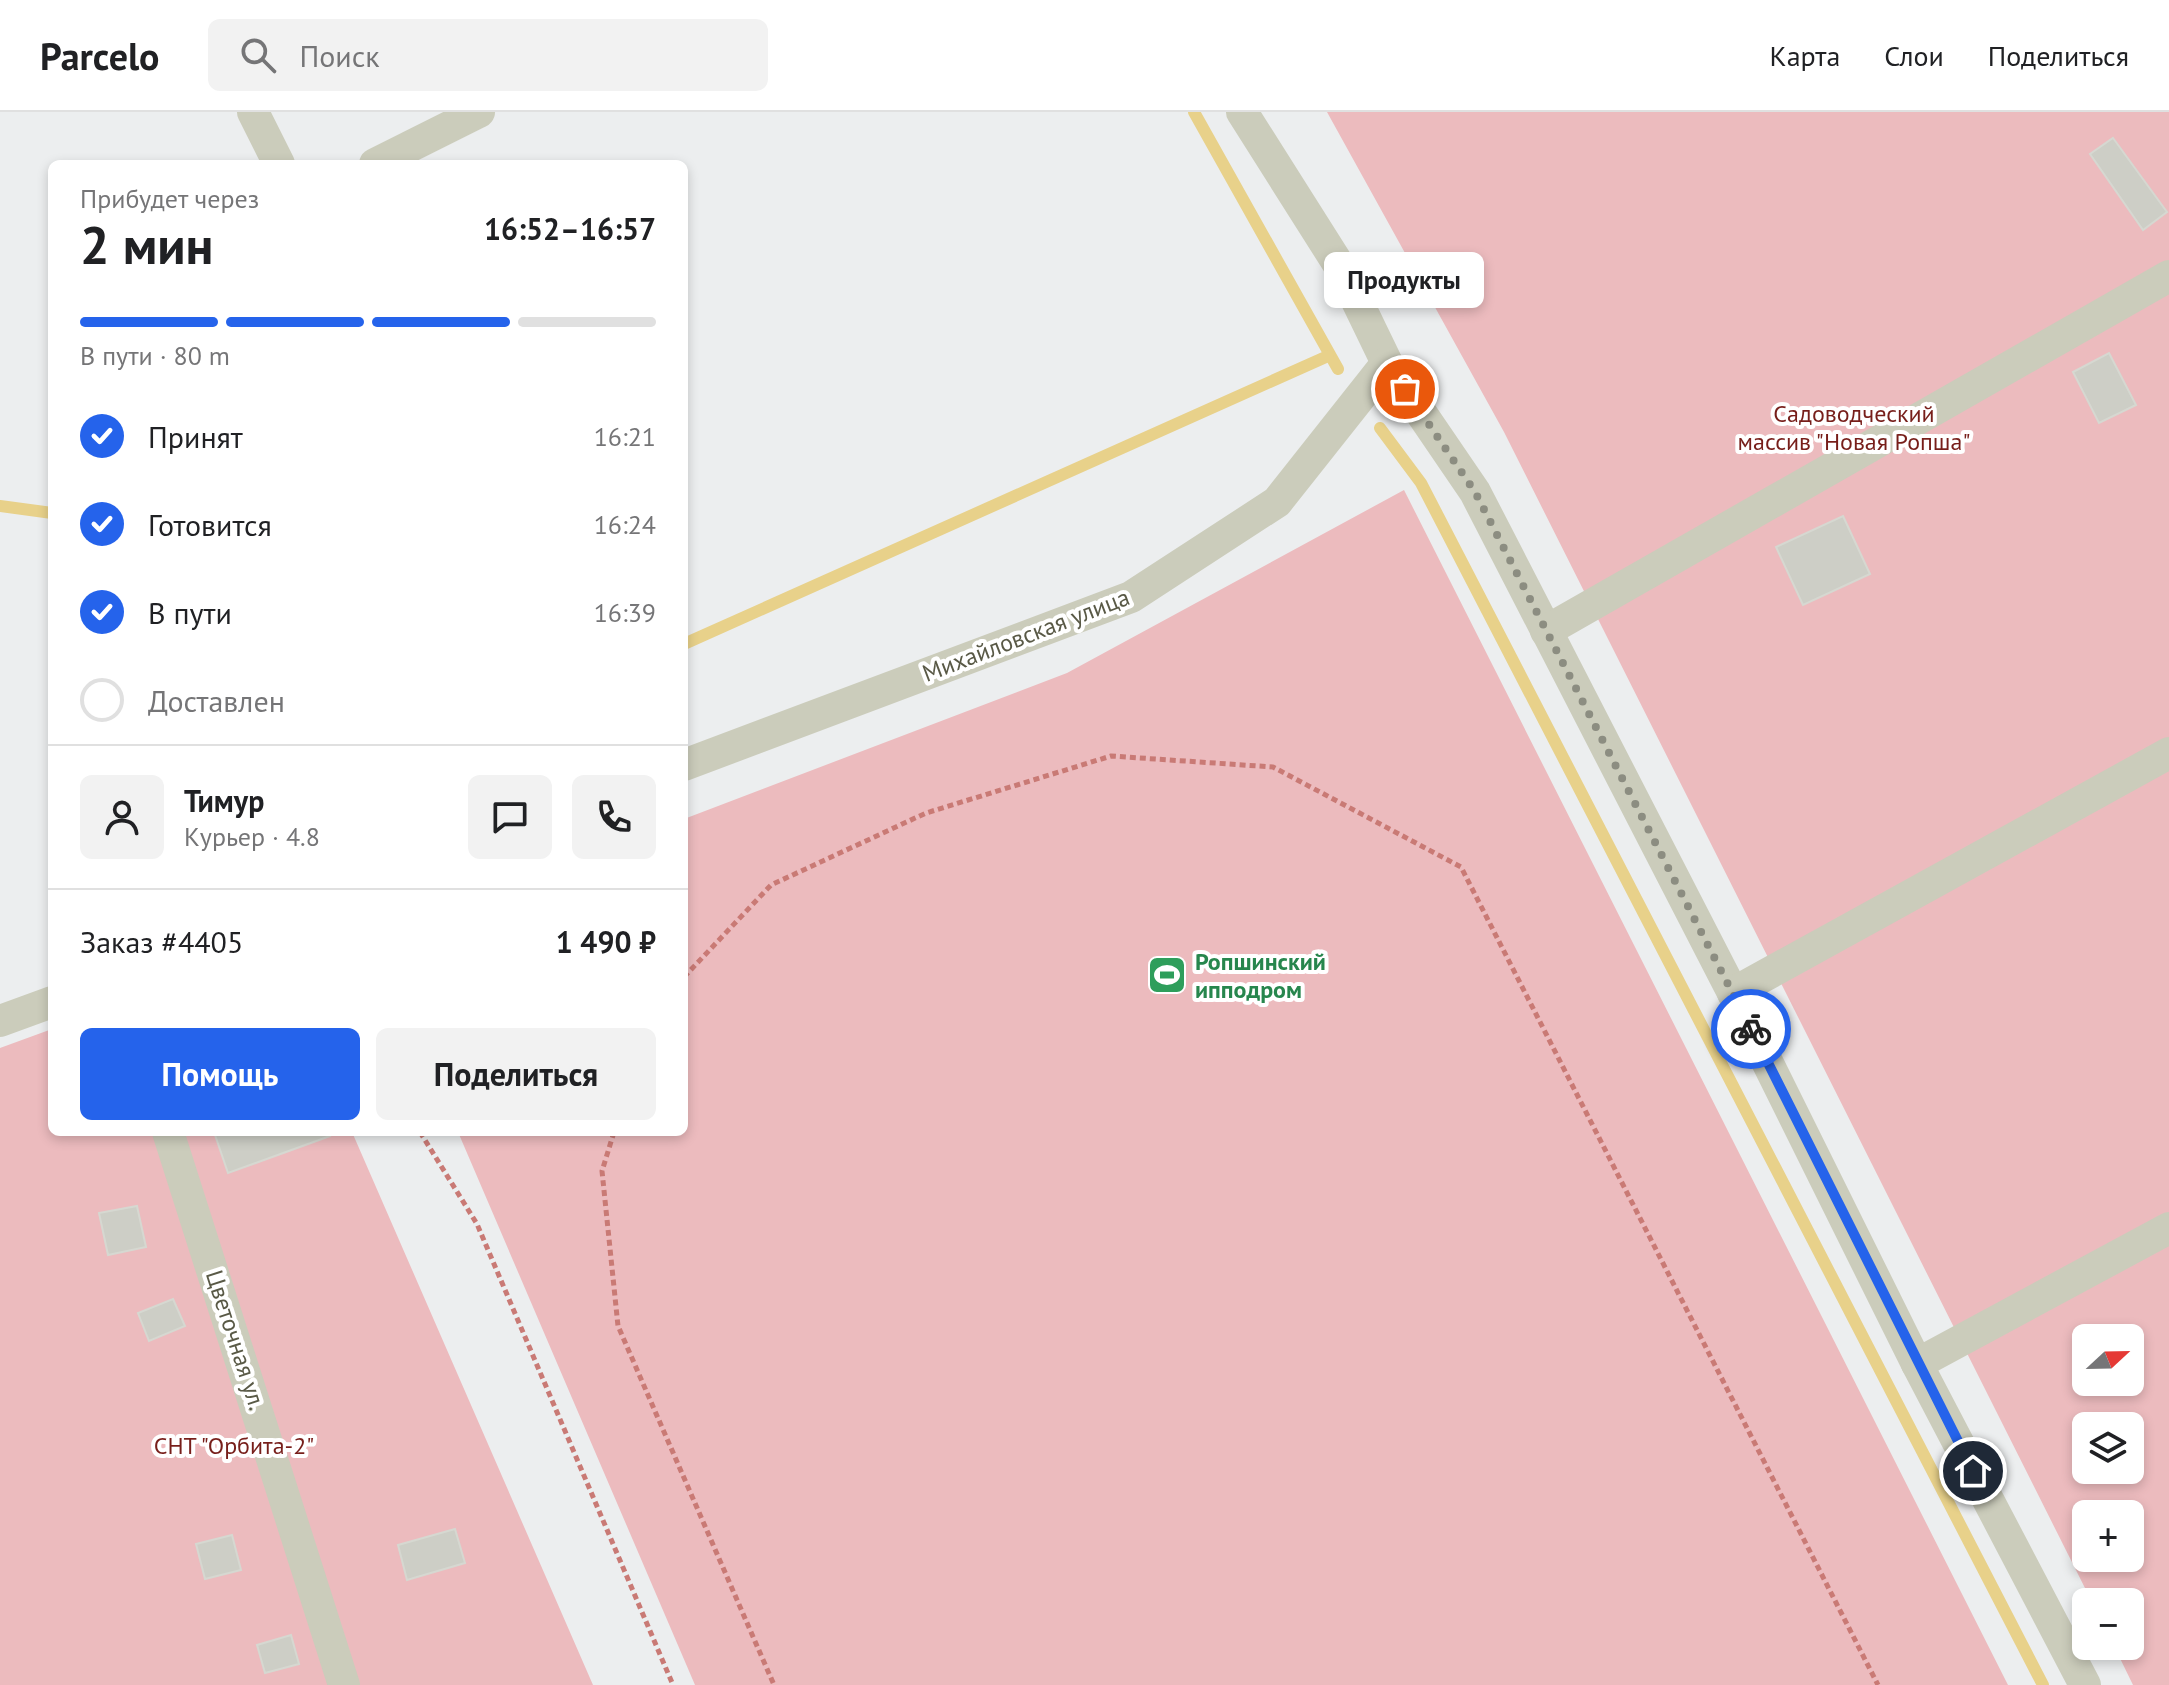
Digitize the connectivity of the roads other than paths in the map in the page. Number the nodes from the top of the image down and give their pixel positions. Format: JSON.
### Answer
{"nodes":[{"id":1,"x":253,"y":112,"type":"edge"},
{"id":2,"x":479,"y":112,"type":"edge"},
{"id":3,"x":1242,"y":112,"type":"edge"},
{"id":4,"x":277,"y":160,"type":"edge"},
{"id":5,"x":383,"y":160,"type":"edge"},
{"id":6,"x":2169,"y":276,"type":"edge"},
{"id":7,"x":1387,"y":363,"type":"junction"},
{"id":8,"x":1546,"y":631,"type":"junction"},
{"id":9,"x":2169,"y":753,"type":"edge"},
{"id":10,"x":688,"y":763,"type":"edge"},
{"id":11,"x":1733,"y":993,"type":"junction"},
{"id":12,"x":48,"y":1003,"type":"edge"},
{"id":13,"x":0,"y":1021,"type":"edge"},
{"id":14,"x":169,"y":1136,"type":"edge"},
{"id":15,"x":2169,"y":1228,"type":"edge"},
{"id":16,"x":1917,"y":1364,"type":"junction"},
{"id":17,"x":344,"y":1685,"type":"edge"},
{"id":18,"x":2085,"y":1685,"type":"edge"}],
"edges":[{"from":1,"to":4,"type":"street"},
{"from":2,"to":5,"type":"street"},
{"from":3,"to":7,"type":"street"},
{"from":6,"to":8,"type":"street"},
{"from":7,"to":8,"type":"street"},
{"from":7,"to":10,"type":"street","name":"Михайловская улица"},
{"from":8,"to":11,"type":"street"},
{"from":9,"to":11,"type":"street"},
{"from":11,"to":16,"type":"street"},
{"from":12,"to":13,"type":"street"},
{"from":14,"to":17,"type":"street","name":"Цветочная ул."},
{"from":15,"to":16,"type":"street"},
{"from":16,"to":18,"type":"street"}]}
